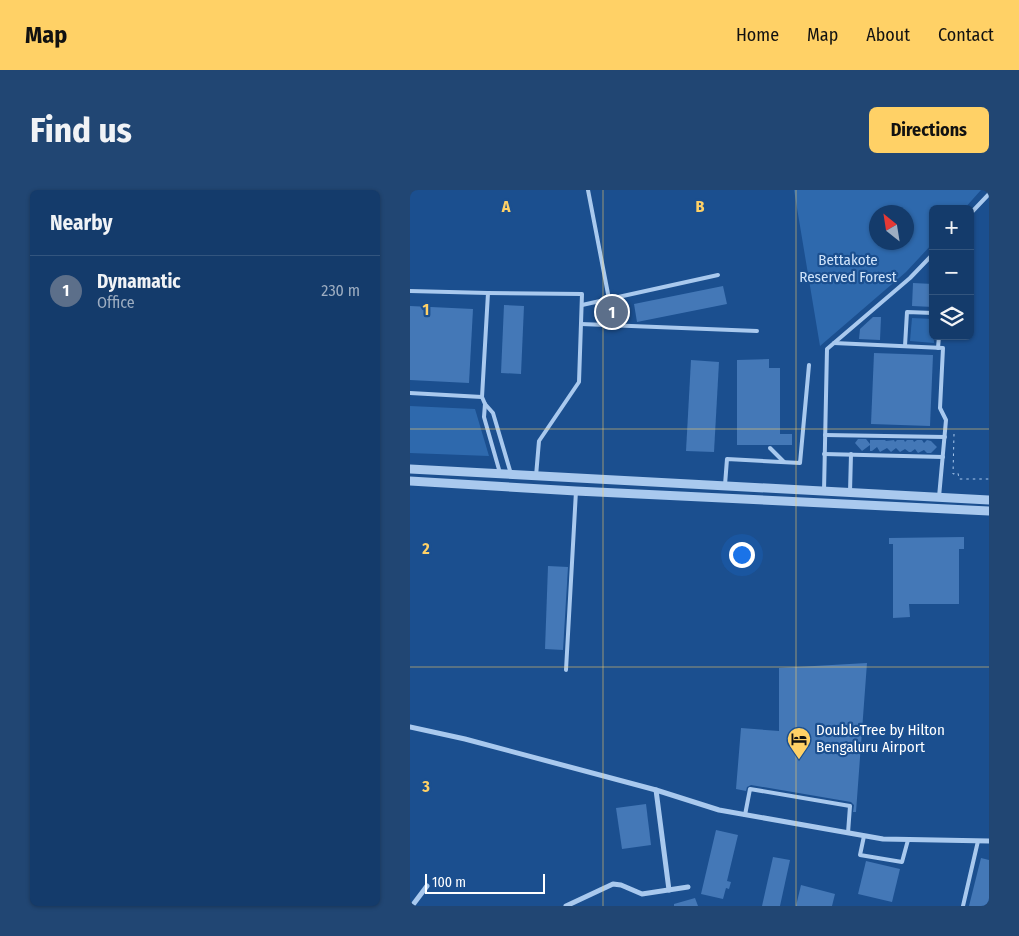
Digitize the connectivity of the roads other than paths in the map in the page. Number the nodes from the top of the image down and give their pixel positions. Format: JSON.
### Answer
{"nodes":[{"id":1,"x":588,"y":190,"type":"edge"},
{"id":2,"x":989,"y":194,"type":"edge"},
{"id":3,"x":974,"y":210,"type":"edge"},
{"id":4,"x":929,"y":258,"type":"edge"},
{"id":5,"x":718,"y":275,"type":"dead end"},
{"id":6,"x":410,"y":291,"type":"edge"},
{"id":7,"x":488,"y":293,"type":"junction"},
{"id":8,"x":609,"y":299,"type":"junction"},
{"id":9,"x":582,"y":305,"type":"junction"},
{"id":10,"x":929,"y":313,"type":"edge"},
{"id":11,"x":581,"y":324,"type":"junction"},
{"id":12,"x":758,"y":331,"type":"dead end"},
{"id":13,"x":939,"y":340,"type":"edge"},
{"id":14,"x":834,"y":343,"type":"junction"},
{"id":15,"x":905,"y":346,"type":"junction"},
{"id":16,"x":938,"y":348,"type":"junction"},
{"id":17,"x":809,"y":365,"type":"dead end"},
{"id":18,"x":410,"y":393,"type":"edge"},
{"id":19,"x":482,"y":396,"type":"junction"},
{"id":20,"x":485,"y":404,"type":"junction"},
{"id":21,"x":825,"y":434,"type":"junction"},
{"id":22,"x":945,"y":437,"type":"junction"},
{"id":23,"x":770,"y":448,"type":"dead end"},
{"id":24,"x":824,"y":454,"type":"junction"},
{"id":25,"x":851,"y":454,"type":"junction"},
{"id":26,"x":943,"y":457,"type":"junction"},
{"id":27,"x":784,"y":462,"type":"junction"},
{"id":28,"x":410,"y":468,"type":"edge"},
{"id":29,"x":500,"y":474,"type":"junction"},
{"id":30,"x":511,"y":474,"type":"junction"},
{"id":31,"x":536,"y":476,"type":"junction"},
{"id":32,"x":410,"y":481,"type":"edge"},
{"id":33,"x":725,"y":486,"type":"junction"},
{"id":34,"x":576,"y":491,"type":"junction"},
{"id":35,"x":824,"y":491,"type":"junction"},
{"id":36,"x":850,"y":492,"type":"junction"},
{"id":37,"x":939,"y":497,"type":"junction"},
{"id":38,"x":989,"y":500,"type":"edge"},
{"id":39,"x":989,"y":511,"type":"edge"},
{"id":40,"x":566,"y":670,"type":"dead end"},
{"id":41,"x":410,"y":727,"type":"edge"},
{"id":42,"x":656,"y":790,"type":"junction"},
{"id":43,"x":745,"y":815,"type":"junction"},
{"id":44,"x":848,"y":833,"type":"junction"},
{"id":45,"x":864,"y":836,"type":"junction"},
{"id":46,"x":908,"y":840,"type":"junction"},
{"id":47,"x":978,"y":841,"type":"junction"},
{"id":48,"x":989,"y":841,"type":"edge"},
{"id":49,"x":427,"y":886,"type":"dead end"},
{"id":50,"x":688,"y":887,"type":"dead end"},
{"id":51,"x":669,"y":890,"type":"junction"},
{"id":52,"x":412,"y":906,"type":"edge"},
{"id":53,"x":566,"y":906,"type":"edge"},
{"id":54,"x":963,"y":906,"type":"edge"}],
"edges":[{"from":1,"to":8,"type":"lane"},
{"from":2,"to":3,"type":"lane"},
{"from":4,"to":14,"type":"lane"},
{"from":5,"to":8,"type":"lane"},
{"from":6,"to":7,"type":"lane"},
{"from":7,"to":9,"type":"lane"},
{"from":7,"to":19,"type":"lane"},
{"from":8,"to":9,"type":"lane"},
{"from":9,"to":11,"type":"lane"},
{"from":10,"to":15,"type":"lane"},
{"from":11,"to":12,"type":"lane"},
{"from":11,"to":31,"type":"lane"},
{"from":13,"to":16,"type":"lane"},
{"from":14,"to":15,"type":"lane"},
{"from":14,"to":21,"type":"lane"},
{"from":15,"to":16,"type":"lane"},
{"from":16,"to":22,"type":"lane"},
{"from":17,"to":27,"type":"lane"},
{"from":18,"to":19,"type":"lane"},
{"from":19,"to":20,"type":"lane"},
{"from":20,"to":29,"type":"lane"},
{"from":20,"to":30,"type":"lane"},
{"from":21,"to":22,"type":"lane"},
{"from":21,"to":24,"type":"lane"},
{"from":22,"to":26,"type":"lane"},
{"from":23,"to":27,"type":"lane"},
{"from":24,"to":25,"type":"lane"},
{"from":24,"to":35,"type":"lane"},
{"from":25,"to":26,"type":"lane"},
{"from":25,"to":36,"type":"lane"},
{"from":26,"to":37,"type":"lane"},
{"from":27,"to":33,"type":"lane"},
{"from":28,"to":29,"type":"street"},
{"from":29,"to":30,"type":"street"},
{"from":30,"to":31,"type":"street"},
{"from":31,"to":33,"type":"street"},
{"from":32,"to":34,"type":"street"},
{"from":33,"to":35,"type":"street"},
{"from":34,"to":39,"type":"street"},
{"from":34,"to":40,"type":"lane"},
{"from":35,"to":36,"type":"street"},
{"from":36,"to":37,"type":"street"},
{"from":37,"to":38,"type":"street"},
{"from":41,"to":42,"type":"street"},
{"from":42,"to":43,"type":"street"},
{"from":42,"to":51,"type":"street"},
{"from":43,"to":44,"type":"street"},
{"from":43,"to":44,"type":"lane"},
{"from":44,"to":45,"type":"street"},
{"from":45,"to":46,"type":"street"},
{"from":45,"to":46,"type":"lane"},
{"from":46,"to":47,"type":"street"},
{"from":47,"to":48,"type":"street"},
{"from":47,"to":54,"type":"lane"},
{"from":49,"to":52,"type":"street"},
{"from":50,"to":51,"type":"street"},
{"from":51,"to":53,"type":"street"}]}
